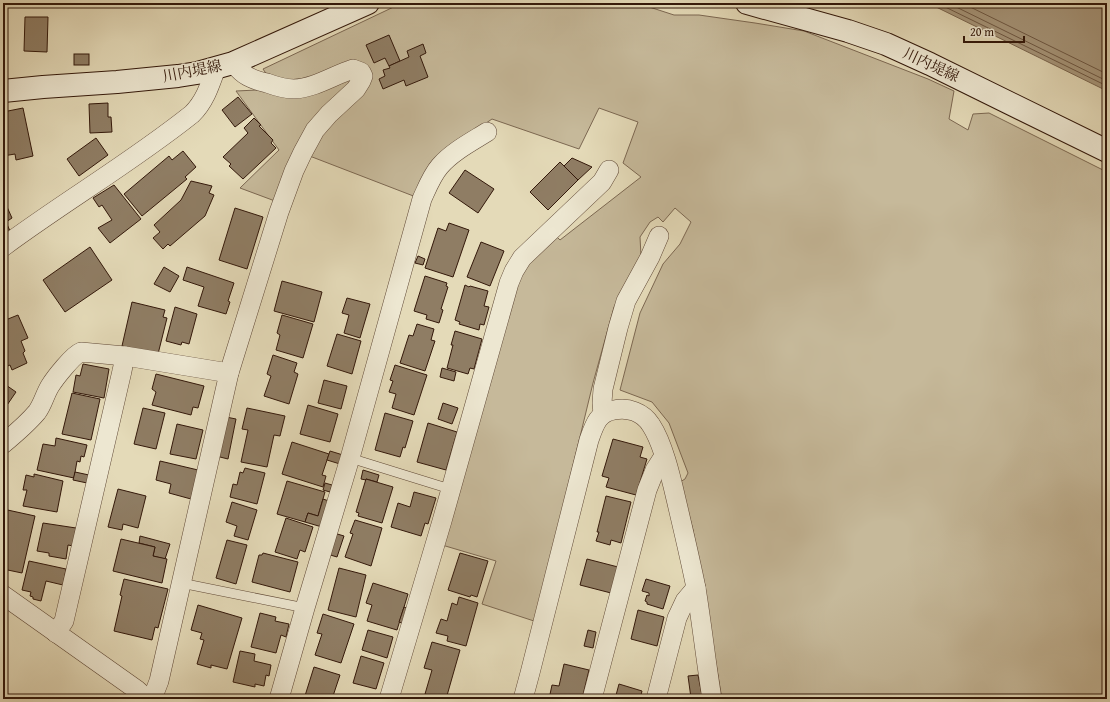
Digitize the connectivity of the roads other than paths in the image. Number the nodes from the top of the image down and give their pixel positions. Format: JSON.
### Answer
{"nodes":[{"id":1,"x":368,"y":3,"type":"edge"},
{"id":2,"x":747,"y":3,"type":"edge"},
{"id":3,"x":225,"y":65,"type":"junction"},
{"id":4,"x":3,"y":91,"type":"edge"},
{"id":5,"x":487,"y":132,"type":"dead end"},
{"id":6,"x":1107,"y":151,"type":"edge"},
{"id":7,"x":608,"y":170,"type":"dead end"},
{"id":8,"x":659,"y":236,"type":"dead end"},
{"id":9,"x":3,"y":246,"type":"edge"},
{"id":10,"x":125,"y":356,"type":"junction"},
{"id":11,"x":230,"y":373,"type":"junction"},
{"id":12,"x":603,"y":414,"type":"junction"},
{"id":13,"x":3,"y":444,"type":"edge"},
{"id":14,"x":664,"y":456,"type":"junction"},
{"id":15,"x":350,"y":458,"type":"junction"},
{"id":16,"x":450,"y":489,"type":"junction"},
{"id":17,"x":181,"y":583,"type":"junction"},
{"id":18,"x":696,"y":588,"type":"junction"},
{"id":19,"x":3,"y":595,"type":"edge"},
{"id":20,"x":305,"y":608,"type":"junction"},
{"id":21,"x":56,"y":633,"type":"junction"},
{"id":22,"x":147,"y":699,"type":"edge"},
{"id":23,"x":152,"y":699,"type":"edge"},
{"id":24,"x":280,"y":699,"type":"edge"},
{"id":25,"x":389,"y":699,"type":"edge"},
{"id":26,"x":523,"y":699,"type":"edge"},
{"id":27,"x":592,"y":699,"type":"edge"},
{"id":28,"x":656,"y":699,"type":"edge"},
{"id":29,"x":712,"y":699,"type":"edge"}],
"edges":[{"from":1,"to":3,"type":"main road","name":"川内堤線"},
{"from":2,"to":6,"type":"main road","name":"川内堤線"},
{"from":3,"to":4,"type":"main road","name":"川内堤線"},
{"from":3,"to":9,"type":"street"},
{"from":3,"to":11,"type":"street"},
{"from":5,"to":15,"type":"street"},
{"from":7,"to":16,"type":"street"},
{"from":8,"to":12,"type":"street"},
{"from":10,"to":11,"type":"street"},
{"from":10,"to":13,"type":"street"},
{"from":10,"to":21,"type":"street"},
{"from":11,"to":17,"type":"street"},
{"from":12,"to":14,"type":"street"},
{"from":12,"to":26,"type":"street"},
{"from":14,"to":18,"type":"street"},
{"from":14,"to":27,"type":"street"},
{"from":15,"to":16,"type":"lane"},
{"from":15,"to":20,"type":"street"},
{"from":16,"to":25,"type":"street"},
{"from":17,"to":20,"type":"lane"},
{"from":17,"to":23,"type":"street"},
{"from":18,"to":28,"type":"street"},
{"from":18,"to":29,"type":"street"},
{"from":19,"to":21,"type":"street"},
{"from":20,"to":24,"type":"street"},
{"from":21,"to":22,"type":"street"}]}
